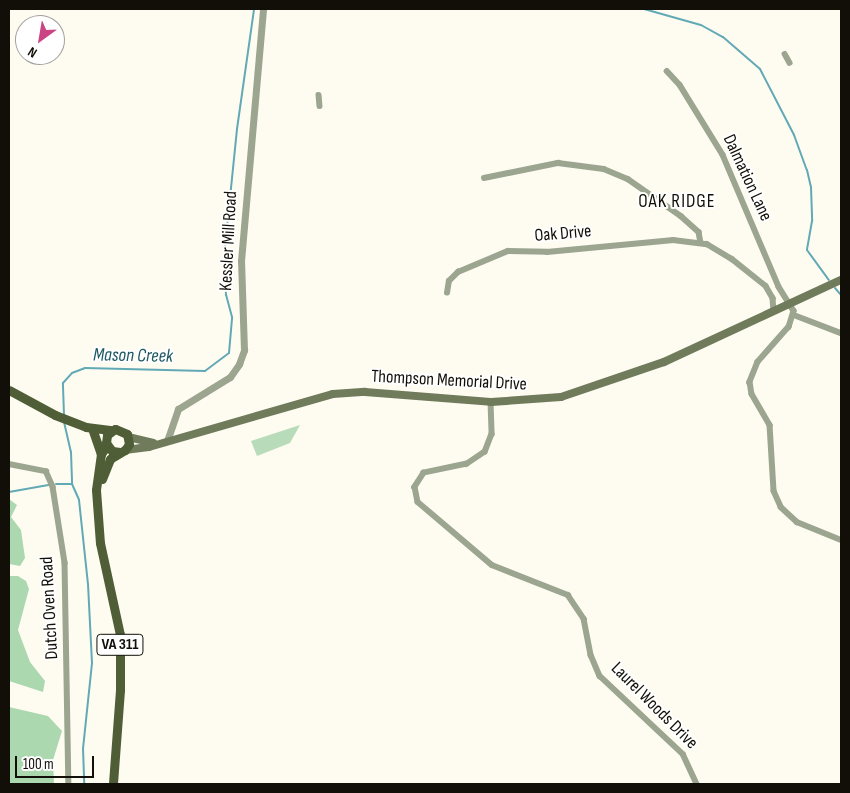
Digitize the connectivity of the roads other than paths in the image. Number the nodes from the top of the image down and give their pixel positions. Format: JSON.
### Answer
{"nodes":[{"id":1,"x":263,"y":9,"type":"edge"},
{"id":2,"x":785,"y":54,"type":"dead end"},
{"id":3,"x":790,"y":63,"type":"dead end"},
{"id":4,"x":667,"y":71,"type":"dead end"},
{"id":5,"x":319,"y":95,"type":"dead end"},
{"id":6,"x":320,"y":106,"type":"dead end"},
{"id":7,"x":484,"y":178,"type":"dead end"},
{"id":8,"x":701,"y":242,"type":"junction"},
{"id":9,"x":841,"y":280,"type":"edge"},
{"id":10,"x":447,"y":294,"type":"dead end"},
{"id":11,"x":790,"y":303,"type":"junction"},
{"id":12,"x":774,"y":311,"type":"junction"},
{"id":13,"x":794,"y":315,"type":"junction"},
{"id":14,"x":841,"y":333,"type":"edge"},
{"id":15,"x":9,"y":390,"type":"edge"},
{"id":16,"x":491,"y":402,"type":"junction"},
{"id":17,"x":86,"y":427,"type":"junction"},
{"id":18,"x":112,"y":430,"type":"junction"},
{"id":19,"x":128,"y":437,"type":"junction"},
{"id":20,"x":167,"y":441,"type":"junction"},
{"id":21,"x":106,"y":443,"type":"junction"},
{"id":22,"x":158,"y":443,"type":"junction"},
{"id":23,"x":124,"y":451,"type":"junction"},
{"id":24,"x":101,"y":454,"type":"junction"},
{"id":25,"x":9,"y":464,"type":"edge"},
{"id":26,"x":96,"y":508,"type":"junction"},
{"id":27,"x":841,"y":540,"type":"edge"},
{"id":28,"x":69,"y":784,"type":"edge"},
{"id":29,"x":113,"y":784,"type":"edge"},
{"id":30,"x":697,"y":784,"type":"edge"}],
"edges":[{"from":1,"to":20,"type":"street","name":"Kessler Mill Road"},
{"from":2,"to":3,"type":"street"},
{"from":4,"to":11,"type":"street","name":"Dalmation Lane"},
{"from":5,"to":6,"type":"street"},
{"from":7,"to":8,"type":"street","name":"Oak Drive"},
{"from":8,"to":10,"type":"street","name":"Oak Drive"},
{"from":8,"to":12,"type":"street","name":"Oak Drive"},
{"from":9,"to":11,"type":"main road","name":"Thompson Memorial Drive"},
{"from":11,"to":12,"type":"main road","name":"Thompson Memorial Drive"},
{"from":11,"to":13,"type":"street","name":"Dalmation Lane"},
{"from":12,"to":16,"type":"main road","name":"Thompson Memorial Drive"},
{"from":13,"to":14,"type":"street"},
{"from":13,"to":27,"type":"street"},
{"from":15,"to":17,"type":"main road"},
{"from":16,"to":20,"type":"main road","name":"Thompson Memorial Drive"},
{"from":16,"to":30,"type":"street","name":"Laurel Woods Drive"},
{"from":17,"to":18,"type":"main road"},
{"from":17,"to":21,"type":"main road"},
{"from":17,"to":24,"type":"main road"},
{"from":18,"to":19,"type":"main road"},
{"from":18,"to":21,"type":"main road"},
{"from":19,"to":22,"type":"main road","name":"Thompson Memorial Drive"},
{"from":19,"to":23,"type":"main road"},
{"from":20,"to":22,"type":"main road","name":"Thompson Memorial Drive"},
{"from":21,"to":23,"type":"main road"},
{"from":21,"to":24,"type":"main road","number":"VA 311"},
{"from":22,"to":23,"type":"main road","name":"Thompson Memorial Drive"},
{"from":23,"to":26,"type":"main road","number":"VA 311"},
{"from":24,"to":26,"type":"main road","number":"VA 311"},
{"from":25,"to":28,"type":"street","name":"Dutch Oven Road"},
{"from":26,"to":29,"type":"main road","number":"VA 311"}]}
